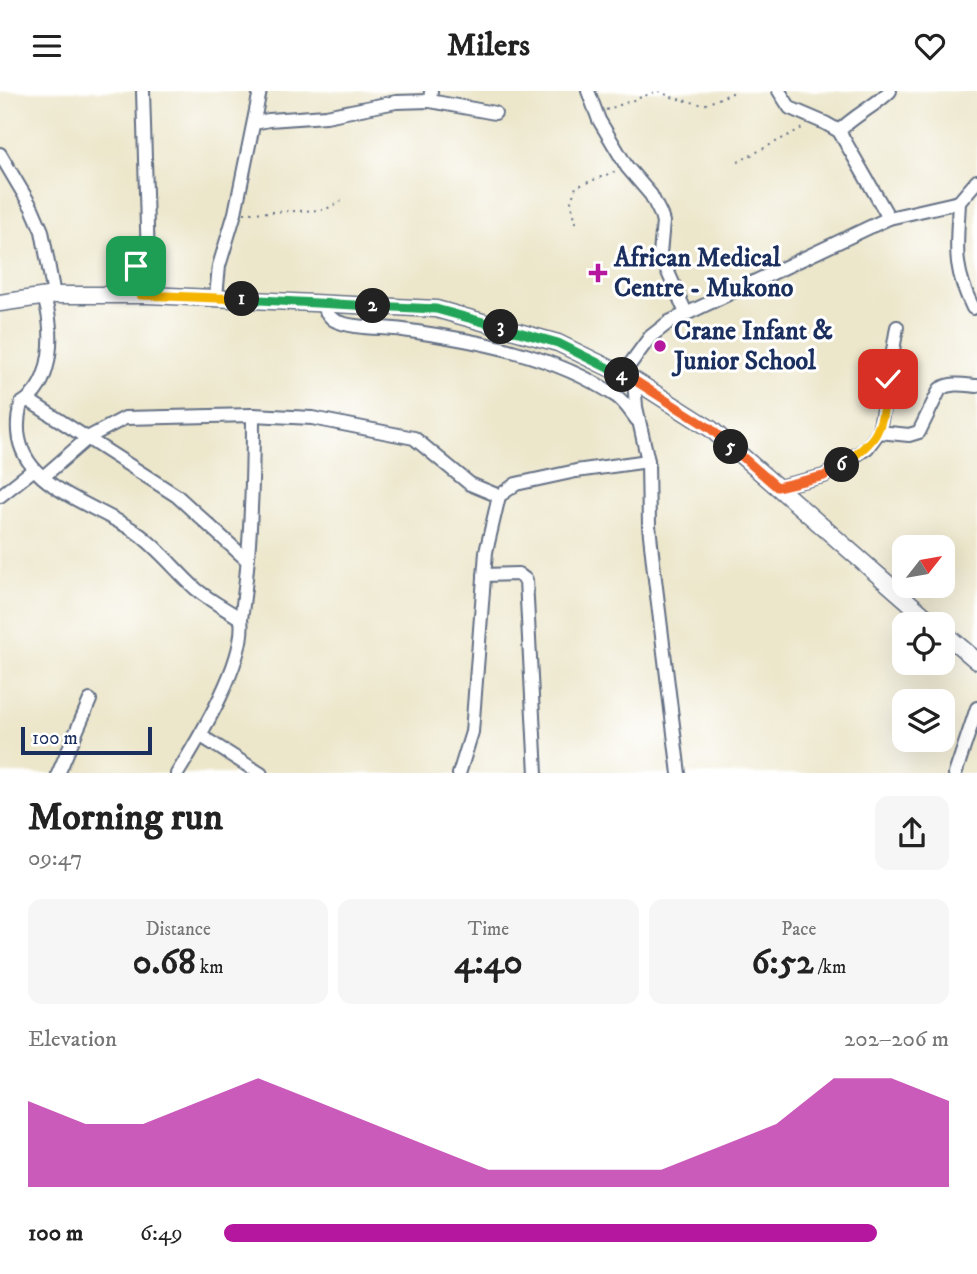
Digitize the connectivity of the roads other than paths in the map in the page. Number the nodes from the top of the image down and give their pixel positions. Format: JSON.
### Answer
{"nodes":[{"id":1,"x":143,"y":91,"type":"edge"},
{"id":2,"x":260,"y":91,"type":"edge"},
{"id":3,"x":588,"y":91,"type":"edge"},
{"id":4,"x":779,"y":91,"type":"edge"},
{"id":5,"x":890,"y":91,"type":"edge"},
{"id":6,"x":431,"y":96,"type":"edge"},
{"id":7,"x":495,"y":113,"type":"dead end"},
{"id":8,"x":254,"y":123,"type":"junction"},
{"id":9,"x":839,"y":131,"type":"junction"},
{"id":10,"x":0,"y":154,"type":"edge"},
{"id":11,"x":977,"y":181,"type":"edge"},
{"id":12,"x":959,"y":202,"type":"junction"},
{"id":13,"x":889,"y":218,"type":"junction"},
{"id":14,"x":145,"y":295,"type":"junction"},
{"id":15,"x":111,"y":296,"type":"junction"},
{"id":16,"x":49,"y":297,"type":"junction"},
{"id":17,"x":216,"y":297,"type":"junction"},
{"id":18,"x":0,"y":303,"type":"edge"},
{"id":19,"x":321,"y":304,"type":"junction"},
{"id":20,"x":974,"y":308,"type":"dead end"},
{"id":21,"x":686,"y":313,"type":"junction"},
{"id":22,"x":897,"y":327,"type":"dead end"},
{"id":23,"x":628,"y":378,"type":"junction"},
{"id":24,"x":977,"y":386,"type":"edge"},
{"id":25,"x":28,"y":400,"type":"junction"},
{"id":26,"x":253,"y":415,"type":"junction"},
{"id":27,"x":639,"y":423,"type":"junction"},
{"id":28,"x":879,"y":432,"type":"junction"},
{"id":29,"x":89,"y":437,"type":"junction"},
{"id":30,"x":648,"y":461,"type":"junction"},
{"id":31,"x":38,"y":473,"type":"junction"},
{"id":32,"x":777,"y":487,"type":"junction"},
{"id":33,"x":0,"y":496,"type":"edge"},
{"id":34,"x":499,"y":496,"type":"junction"},
{"id":35,"x":247,"y":560,"type":"junction"},
{"id":36,"x":484,"y":575,"type":"junction"},
{"id":37,"x":920,"y":612,"type":"edge"},
{"id":38,"x":240,"y":619,"type":"junction"},
{"id":39,"x":955,"y":642,"type":"edge"},
{"id":40,"x":977,"y":661,"type":"edge"},
{"id":41,"x":90,"y":700,"type":"dead end"},
{"id":42,"x":977,"y":708,"type":"edge"},
{"id":43,"x":201,"y":736,"type":"junction"},
{"id":44,"x":58,"y":773,"type":"edge"},
{"id":45,"x":177,"y":773,"type":"edge"},
{"id":46,"x":261,"y":773,"type":"edge"},
{"id":47,"x":459,"y":773,"type":"edge"},
{"id":48,"x":536,"y":773,"type":"edge"},
{"id":49,"x":679,"y":773,"type":"edge"},
{"id":50,"x":955,"y":773,"type":"edge"}],
"edges":[{"from":1,"to":14,"type":"street"},
{"from":2,"to":8,"type":"street"},
{"from":3,"to":21,"type":"street"},
{"from":4,"to":9,"type":"street"},
{"from":5,"to":9,"type":"street"},
{"from":6,"to":7,"type":"street"},
{"from":6,"to":8,"type":"street"},
{"from":8,"to":17,"type":"street"},
{"from":9,"to":13,"type":"street"},
{"from":10,"to":16,"type":"street"},
{"from":11,"to":12,"type":"street"},
{"from":12,"to":13,"type":"street"},
{"from":12,"to":20,"type":"street"},
{"from":13,"to":21,"type":"street"},
{"from":14,"to":15,"type":"main road"},
{"from":14,"to":15,"type":"street"},
{"from":14,"to":17,"type":"main road"},
{"from":15,"to":16,"type":"main road"},
{"from":16,"to":18,"type":"main road"},
{"from":16,"to":25,"type":"street"},
{"from":17,"to":19,"type":"main road"},
{"from":19,"to":23,"type":"main road"},
{"from":19,"to":27,"type":"street"},
{"from":21,"to":23,"type":"street"},
{"from":22,"to":28,"type":"street"},
{"from":23,"to":27,"type":"street"},
{"from":23,"to":32,"type":"main road"},
{"from":24,"to":28,"type":"street"},
{"from":25,"to":29,"type":"street"},
{"from":25,"to":31,"type":"street"},
{"from":26,"to":29,"type":"street"},
{"from":26,"to":34,"type":"street"},
{"from":26,"to":35,"type":"street"},
{"from":27,"to":30,"type":"street"},
{"from":28,"to":32,"type":"street"},
{"from":29,"to":31,"type":"street"},
{"from":29,"to":35,"type":"street"},
{"from":30,"to":34,"type":"street"},
{"from":30,"to":49,"type":"street"},
{"from":31,"to":33,"type":"street"},
{"from":31,"to":38,"type":"street"},
{"from":32,"to":37,"type":"main road"},
{"from":34,"to":36,"type":"street"},
{"from":35,"to":38,"type":"street"},
{"from":36,"to":47,"type":"street"},
{"from":36,"to":48,"type":"street"},
{"from":38,"to":43,"type":"street"},
{"from":39,"to":40,"type":"main road"},
{"from":41,"to":44,"type":"street"},
{"from":42,"to":50,"type":"street"},
{"from":43,"to":45,"type":"street"},
{"from":43,"to":46,"type":"street"}]}
